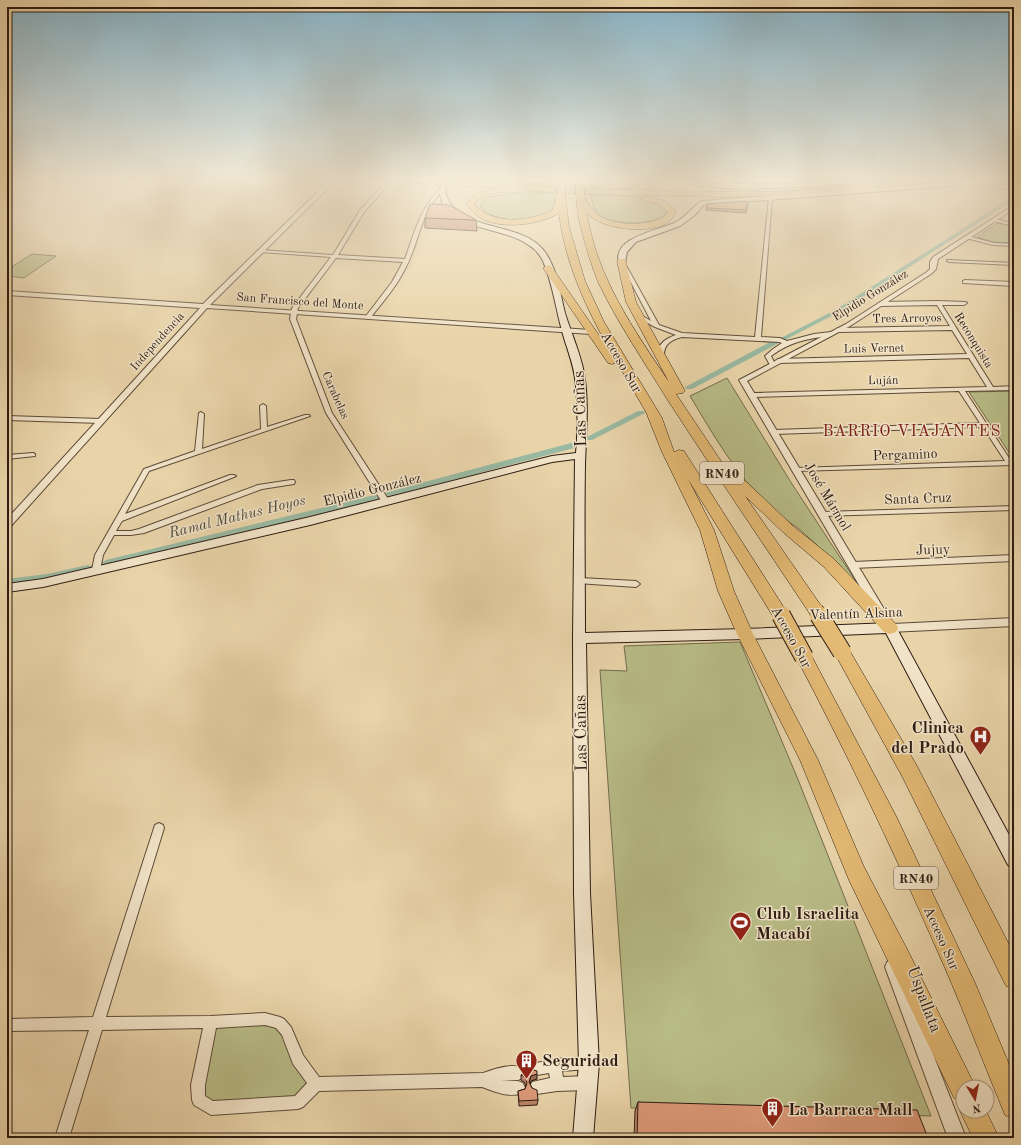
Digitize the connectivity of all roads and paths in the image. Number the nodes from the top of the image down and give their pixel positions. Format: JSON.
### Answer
{"nodes":[{"id":1,"x":278,"y":233,"type":"edge"},
{"id":2,"x":349,"y":233,"type":"edge"},
{"id":3,"x":416,"y":233,"type":"edge"},
{"id":4,"x":506,"y":233,"type":"edge"},
{"id":5,"x":567,"y":233,"type":"edge"},
{"id":6,"x":587,"y":233,"type":"edge"},
{"id":7,"x":651,"y":233,"type":"edge"},
{"id":8,"x":768,"y":233,"type":"edge"},
{"id":9,"x":974,"y":233,"type":"edge"},
{"id":10,"x":968,"y":237,"type":"junction"},
{"id":11,"x":1014,"y":244,"type":"edge"},
{"id":12,"x":260,"y":251,"type":"junction"},
{"id":13,"x":335,"y":256,"type":"junction"},
{"id":14,"x":406,"y":261,"type":"junction"},
{"id":15,"x":622,"y":261,"type":"junction"},
{"id":16,"x":949,"y":261,"type":"dead end"},
{"id":17,"x":1014,"y":264,"type":"edge"},
{"id":18,"x":548,"y":268,"type":"junction"},
{"id":19,"x":965,"y":282,"type":"dead end"},
{"id":20,"x":1014,"y":284,"type":"edge"},
{"id":21,"x":7,"y":293,"type":"edge"},
{"id":22,"x":938,"y":303,"type":"junction"},
{"id":23,"x":964,"y":303,"type":"dead end"},
{"id":24,"x":881,"y":304,"type":"junction"},
{"id":25,"x":206,"y":305,"type":"junction"},
{"id":26,"x":293,"y":312,"type":"junction"},
{"id":27,"x":637,"y":315,"type":"junction"},
{"id":28,"x":368,"y":317,"type":"junction"},
{"id":29,"x":657,"y":326,"type":"junction"},
{"id":30,"x":953,"y":328,"type":"junction"},
{"id":31,"x":566,"y":330,"type":"junction"},
{"id":32,"x":591,"y":332,"type":"junction"},
{"id":33,"x":834,"y":332,"type":"junction"},
{"id":34,"x":682,"y":335,"type":"junction"},
{"id":35,"x":758,"y":339,"type":"junction"},
{"id":36,"x":786,"y":343,"type":"junction"},
{"id":37,"x":971,"y":356,"type":"junction"},
{"id":38,"x":661,"y":359,"type":"junction"},
{"id":39,"x":775,"y":362,"type":"junction"},
{"id":40,"x":745,"y":378,"type":"joint"},
{"id":41,"x":1014,"y":388,"type":"edge"},
{"id":42,"x":961,"y":389,"type":"junction"},
{"id":43,"x":991,"y":389,"type":"junction"},
{"id":44,"x":752,"y":395,"type":"junction"},
{"id":45,"x":263,"y":406,"type":"dead end"},
{"id":46,"x":651,"y":410,"type":"junction"},
{"id":47,"x":201,"y":414,"type":"dead end"},
{"id":48,"x":307,"y":416,"type":"dead end"},
{"id":49,"x":7,"y":418,"type":"edge"},
{"id":50,"x":101,"y":421,"type":"junction"},
{"id":51,"x":984,"y":425,"type":"junction"},
{"id":52,"x":264,"y":430,"type":"junction"},
{"id":53,"x":774,"y":432,"type":"junction"},
{"id":54,"x":701,"y":439,"type":"junction"},
{"id":55,"x":198,"y":452,"type":"junction"},
{"id":56,"x":708,"y":452,"type":"junction"},
{"id":57,"x":33,"y":455,"type":"dead end"},
{"id":58,"x":581,"y":455,"type":"junction"},
{"id":59,"x":7,"y":457,"type":"edge"},
{"id":60,"x":1012,"y":464,"type":"edge"},
{"id":61,"x":796,"y":470,"type":"junction"},
{"id":62,"x":232,"y":476,"type":"dead end"},
{"id":63,"x":291,"y":482,"type":"dead end"},
{"id":64,"x":386,"y":502,"type":"junction"},
{"id":65,"x":1014,"y":508,"type":"edge"},
{"id":66,"x":823,"y":514,"type":"junction"},
{"id":67,"x":119,"y":519,"type":"junction"},
{"id":68,"x":7,"y":525,"type":"edge"},
{"id":69,"x":111,"y":533,"type":"junction"},
{"id":70,"x":1014,"y":558,"type":"edge"},
{"id":71,"x":853,"y":565,"type":"junction"},
{"id":72,"x":96,"y":570,"type":"junction"},
{"id":73,"x":580,"y":581,"type":"junction"},
{"id":74,"x":636,"y":584,"type":"dead end"},
{"id":75,"x":7,"y":588,"type":"edge"},
{"id":76,"x":1014,"y":622,"type":"edge"},
{"id":77,"x":890,"y":628,"type":"junction"},
{"id":78,"x":746,"y":634,"type":"junction"},
{"id":79,"x":579,"y":638,"type":"junction"},
{"id":80,"x":159,"y":828,"type":"dead end"},
{"id":81,"x":1014,"y":860,"type":"edge"},
{"id":82,"x":856,"y":873,"type":"junction"},
{"id":83,"x":1014,"y":978,"type":"edge"},
{"id":84,"x":211,"y":1022,"type":"junction"},
{"id":85,"x":98,"y":1023,"type":"junction"},
{"id":86,"x":7,"y":1025,"type":"edge"},
{"id":87,"x":589,"y":1063,"type":"junction"},
{"id":88,"x":555,"y":1065,"type":"junction"},
{"id":89,"x":537,"y":1069,"type":"edge"},
{"id":90,"x":518,"y":1073,"type":"dead end"},
{"id":91,"x":958,"y":1079,"type":"edge"},
{"id":92,"x":483,"y":1080,"type":"junction"},
{"id":93,"x":587,"y":1083,"type":"junction"},
{"id":94,"x":316,"y":1084,"type":"junction"},
{"id":95,"x":556,"y":1084,"type":"junction"},
{"id":96,"x":537,"y":1087,"type":"dead end"},
{"id":97,"x":518,"y":1088,"type":"dead end"},
{"id":98,"x":1014,"y":1106,"type":"edge"},
{"id":99,"x":977,"y":1119,"type":"edge"},
{"id":100,"x":62,"y":1138,"type":"edge"},
{"id":101,"x":583,"y":1138,"type":"edge"},
{"id":102,"x":957,"y":1138,"type":"edge"},
{"id":103,"x":986,"y":1138,"type":"edge"}],
"edges":[{"from":1,"to":12,"type":"street","name":"Independencia"},
{"from":2,"to":13,"type":"street"},
{"from":3,"to":14,"type":"street"},
{"from":4,"to":18,"type":"main road","name":"Las Cañas"},
{"from":5,"to":46,"type":"highway","name":"Acceso Sur","number":"RN40"},
{"from":6,"to":54,"type":"highway","name":"Acceso Sur","number":"RN40"},
{"from":7,"to":15,"type":"main road"},
{"from":8,"to":35,"type":"street"},
{"from":9,"to":10,"type":"street","name":"Elpidio González"},
{"from":10,"to":11,"type":"street"},
{"from":10,"to":24,"type":"street","name":"Elpidio González"},
{"from":12,"to":13,"type":"street"},
{"from":12,"to":25,"type":"street","name":"Independencia"},
{"from":13,"to":14,"type":"street"},
{"from":13,"to":26,"type":"street"},
{"from":14,"to":28,"type":"street"},
{"from":15,"to":27,"type":"highway"},
{"from":15,"to":29,"type":"street"},
{"from":16,"to":17,"type":"street"},
{"from":18,"to":31,"type":"main road","name":"Las Cañas"},
{"from":18,"to":32,"type":"highway"},
{"from":19,"to":20,"type":"street"},
{"from":21,"to":25,"type":"street","name":"San Francisco del Monte"},
{"from":22,"to":23,"type":"street"},
{"from":22,"to":24,"type":"street"},
{"from":22,"to":30,"type":"street","name":"Reconquista"},
{"from":24,"to":33,"type":"street","name":"Elpidio González"},
{"from":25,"to":26,"type":"street","name":"San Francisco del Monte"},
{"from":25,"to":50,"type":"street","name":"Independencia"},
{"from":26,"to":28,"type":"street","name":"San Francisco del Monte"},
{"from":26,"to":64,"type":"street","name":"Carabelas"},
{"from":27,"to":29,"type":"street"},
{"from":27,"to":38,"type":"highway"},
{"from":28,"to":31,"type":"street","name":"San Francisco del Monte"},
{"from":29,"to":34,"type":"street"},
{"from":30,"to":33,"type":"street","name":"Tres Arroyos"},
{"from":30,"to":37,"type":"street","name":"Reconquista"},
{"from":31,"to":32,"type":"street","name":"San Francisco del Monte"},
{"from":31,"to":58,"type":"main road","name":"Las Cañas"},
{"from":32,"to":46,"type":"highway"},
{"from":33,"to":36,"type":"street","name":"Tres Arroyos"},
{"from":33,"to":39,"type":"street","name":"Elpidio González"},
{"from":34,"to":35,"type":"street"},
{"from":34,"to":38,"type":"street"},
{"from":35,"to":36,"type":"street"},
{"from":36,"to":39,"type":"street"},
{"from":37,"to":39,"type":"street","name":"Luis Vernet"},
{"from":37,"to":43,"type":"street","name":"Reconquista"},
{"from":38,"to":54,"type":"highway"},
{"from":39,"to":40,"type":"street","name":"Elpidio González"},
{"from":40,"to":44,"type":"street","name":"José Mármol"},
{"from":41,"to":43,"type":"street","name":"Luján"},
{"from":42,"to":43,"type":"street","name":"Luján"},
{"from":42,"to":44,"type":"street","name":"Luján"},
{"from":42,"to":51,"type":"street"},
{"from":44,"to":53,"type":"street","name":"José Mármol"},
{"from":45,"to":52,"type":"street"},
{"from":46,"to":78,"type":"highway"},
{"from":46,"to":98,"type":"highway","name":"Acceso Sur","number":"RN40","bridge":true},
{"from":47,"to":55,"type":"street"},
{"from":48,"to":52,"type":"street"},
{"from":49,"to":50,"type":"street"},
{"from":50,"to":68,"type":"street","name":"Independencia"},
{"from":51,"to":53,"type":"street"},
{"from":51,"to":60,"type":"street"},
{"from":52,"to":55,"type":"street"},
{"from":53,"to":61,"type":"street","name":"José Mármol"},
{"from":54,"to":56,"type":"highway","name":"Acceso Sur","number":"RN40"},
{"from":55,"to":67,"type":"street"},
{"from":56,"to":77,"type":"highway"},
{"from":56,"to":83,"type":"highway","name":"Acceso Sur","number":"RN40","bridge":true},
{"from":57,"to":59,"type":"street"},
{"from":58,"to":64,"type":"main road","name":"Elpidio González"},
{"from":58,"to":73,"type":"main road","name":"Las Cañas"},
{"from":60,"to":61,"type":"street","name":"Pergamino"},
{"from":61,"to":66,"type":"street","name":"José Mármol"},
{"from":62,"to":67,"type":"street"},
{"from":63,"to":69,"type":"street"},
{"from":64,"to":72,"type":"main road","name":"Elpidio González"},
{"from":65,"to":66,"type":"street","name":"Santa Cruz"},
{"from":66,"to":71,"type":"street","name":"José Mármol"},
{"from":67,"to":69,"type":"street"},
{"from":69,"to":72,"type":"street"},
{"from":70,"to":71,"type":"street","name":"Jujuy"},
{"from":71,"to":77,"type":"street","name":"José Mármol"},
{"from":72,"to":75,"type":"main road","name":"Elpidio González"},
{"from":73,"to":74,"type":"street"},
{"from":73,"to":79,"type":"main road","name":"Las Cañas"},
{"from":76,"to":77,"type":"street","name":"Valentín Alsina"},
{"from":77,"to":78,"type":"main road","name":"Valentín Alsina"},
{"from":77,"to":81,"type":"main road"},
{"from":78,"to":79,"type":"main road","name":"Valentín Alsina"},
{"from":78,"to":82,"type":"highway"},
{"from":79,"to":87,"type":"main road","name":"Las Cañas"},
{"from":80,"to":85,"type":"street"},
{"from":82,"to":91,"type":"highway"},
{"from":82,"to":102,"type":"street","name":"Uspallata"},
{"from":84,"to":85,"type":"street"},
{"from":84,"to":94,"type":"street"},
{"from":84,"to":94,"type":"street"},
{"from":85,"to":86,"type":"street"},
{"from":85,"to":100,"type":"street"},
{"from":87,"to":88,"type":"street"},
{"from":87,"to":93,"type":"main road","name":"Las Cañas"},
{"from":88,"to":89,"type":"street"},
{"from":88,"to":95,"type":"street"},
{"from":90,"to":92,"type":"street"},
{"from":92,"to":94,"type":"street"},
{"from":92,"to":97,"type":"street"},
{"from":93,"to":95,"type":"street"},
{"from":93,"to":101,"type":"main road","name":"Las Cañas"},
{"from":95,"to":96,"type":"street"},
{"from":99,"to":103,"type":"highway"}]}
